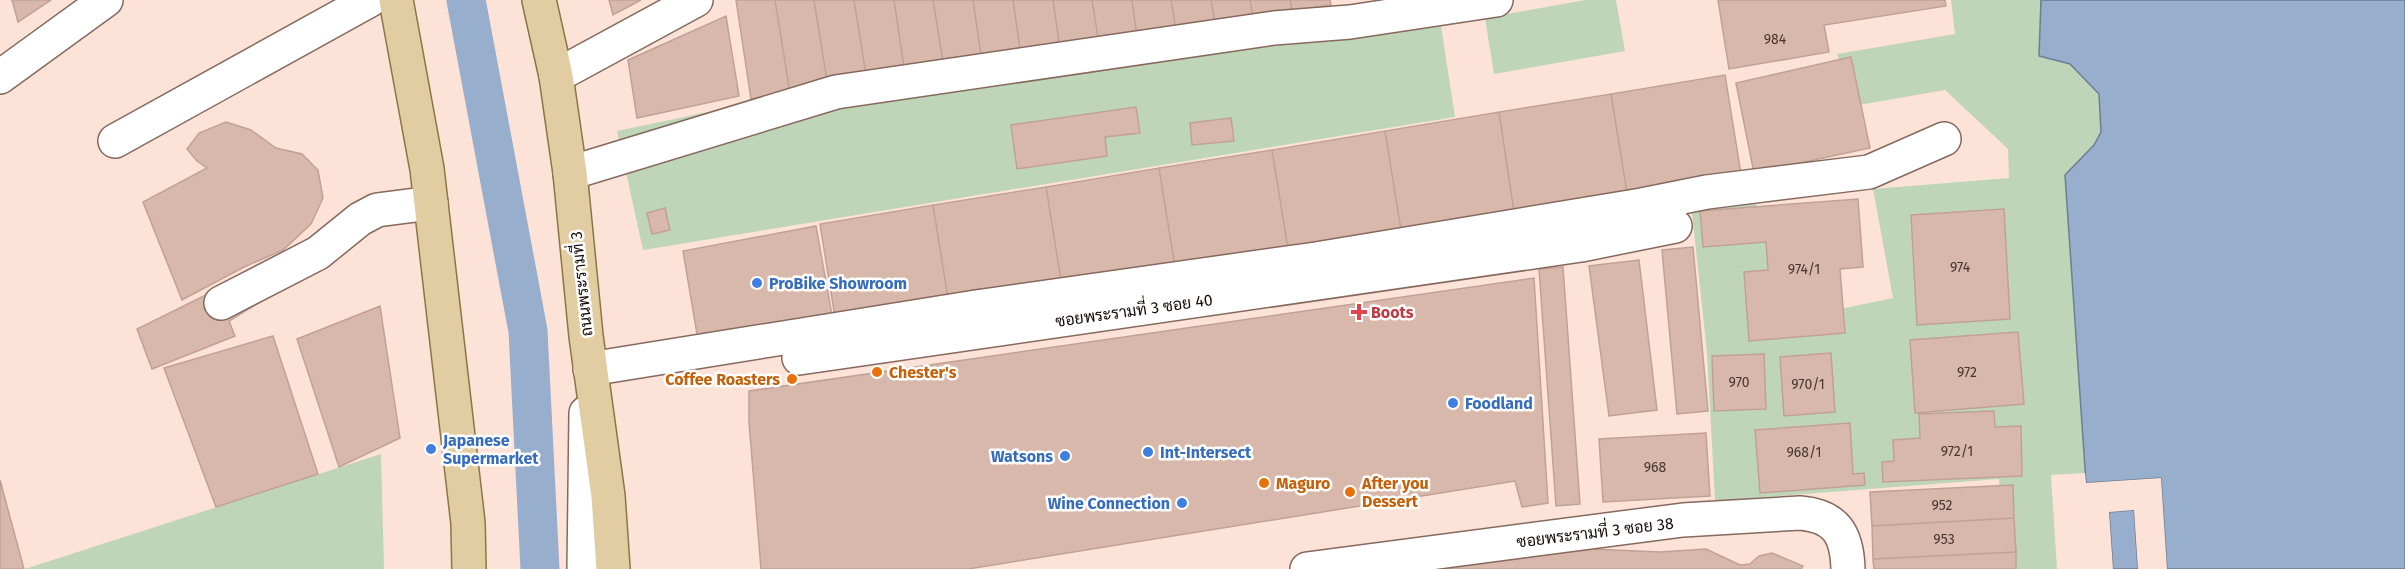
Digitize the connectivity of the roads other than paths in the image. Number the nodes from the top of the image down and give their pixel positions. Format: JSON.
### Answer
{"nodes":[{"id":1,"x":106,"y":0,"type":"edge"},
{"id":2,"x":370,"y":0,"type":"edge"},
{"id":3,"x":396,"y":0,"type":"edge"},
{"id":4,"x":539,"y":0,"type":"edge"},
{"id":5,"x":696,"y":0,"type":"edge"},
{"id":6,"x":1496,"y":0,"type":"edge"},
{"id":7,"x":556,"y":76,"type":"junction"},
{"id":8,"x":0,"y":77,"type":"edge"},
{"id":9,"x":1944,"y":139,"type":"dead end"},
{"id":10,"x":115,"y":141,"type":"dead end"},
{"id":11,"x":570,"y":173,"type":"junction"},
{"id":12,"x":431,"y":203,"type":"junction"},
{"id":13,"x":1675,"y":226,"type":"dead end"},
{"id":14,"x":221,"y":303,"type":"dead end"},
{"id":15,"x":586,"y":336,"type":"junction"},
{"id":16,"x":592,"y":381,"type":"junction"},
{"id":17,"x":468,"y":523,"type":"junction"},
{"id":18,"x":469,"y":569,"type":"edge"},
{"id":19,"x":478,"y":569,"type":"edge"},
{"id":20,"x":584,"y":569,"type":"edge"},
{"id":21,"x":613,"y":569,"type":"edge"},
{"id":22,"x":1307,"y":569,"type":"edge"},
{"id":23,"x":1848,"y":569,"type":"edge"}],
"edges":[{"from":1,"to":8,"type":"street"},
{"from":2,"to":10,"type":"street"},
{"from":3,"to":12,"type":"main road"},
{"from":4,"to":7,"type":"main road","name":"ถนนพระรามที่ 3"},
{"from":5,"to":7,"type":"street"},
{"from":6,"to":11,"type":"street"},
{"from":7,"to":11,"type":"main road","name":"ถนนพระรามที่ 3"},
{"from":9,"to":16,"type":"street"},
{"from":11,"to":15,"type":"main road","name":"ถนนพระรามที่ 3"},
{"from":12,"to":14,"type":"street"},
{"from":12,"to":17,"type":"main road"},
{"from":13,"to":16,"type":"street","name":"ซอยพระรามที่ 3 ซอย 40"},
{"from":15,"to":16,"type":"main road","name":"ถนนพระรามที่ 3"},
{"from":15,"to":20,"type":"street"},
{"from":16,"to":21,"type":"main road","name":"ถนนพระรามที่ 3"},
{"from":17,"to":18,"type":"main road"},
{"from":17,"to":19,"type":"street"},
{"from":22,"to":23,"type":"street","name":"ซอยพระรามที่ 3 ซอย 38"}]}
